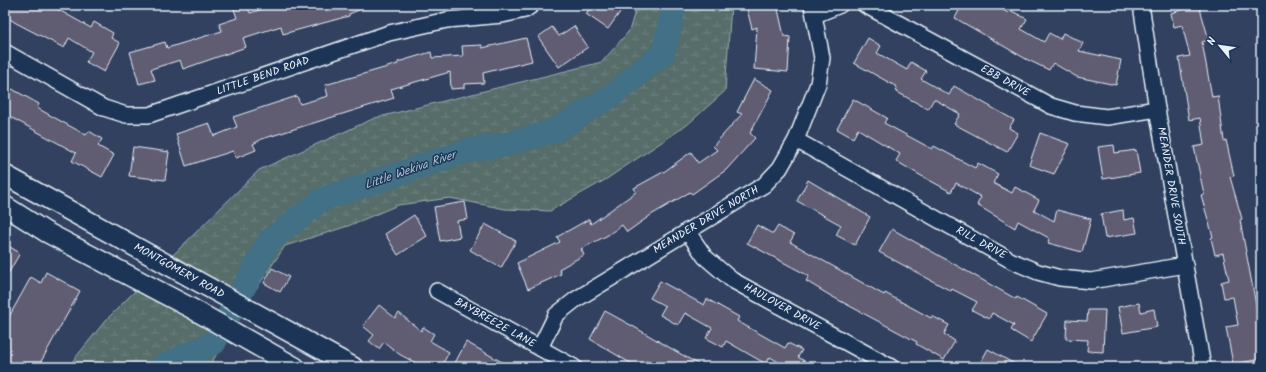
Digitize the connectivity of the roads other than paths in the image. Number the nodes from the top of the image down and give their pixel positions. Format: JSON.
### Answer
{"nodes":[{"id":1,"x":532,"y":5,"type":"edge"},
{"id":2,"x":840,"y":5,"type":"edge"},
{"id":3,"x":865,"y":5,"type":"edge"},
{"id":4,"x":1141,"y":5,"type":"edge"},
{"id":5,"x":814,"y":10,"type":"edge"},
{"id":6,"x":5,"y":52,"type":"edge"},
{"id":7,"x":1157,"y":109,"type":"junction"},
{"id":8,"x":796,"y":140,"type":"junction"},
{"id":9,"x":5,"y":175,"type":"edge"},
{"id":10,"x":5,"y":206,"type":"edge"},
{"id":11,"x":688,"y":231,"type":"junction"},
{"id":12,"x":1184,"y":265,"type":"junction"},
{"id":13,"x":437,"y":291,"type":"dead end"},
{"id":14,"x":540,"y":348,"type":"junction"},
{"id":15,"x":295,"y":367,"type":"edge"},
{"id":16,"x":353,"y":367,"type":"edge"},
{"id":17,"x":574,"y":367,"type":"edge"},
{"id":18,"x":891,"y":367,"type":"edge"},
{"id":19,"x":1203,"y":367,"type":"edge"}],
"edges":[{"from":1,"to":6,"type":"street","name":"LITTLE BEND ROAD"},
{"from":2,"to":5,"type":"street"},
{"from":3,"to":7,"type":"street","name":"EBB DRIVE"},
{"from":4,"to":7,"type":"street","name":"MEANDER DRIVE SOUTH"},
{"from":5,"to":8,"type":"street","name":"MEANDER DRIVE NORTH"},
{"from":7,"to":12,"type":"street","name":"MEANDER DRIVE SOUTH"},
{"from":8,"to":11,"type":"street","name":"MEANDER DRIVE NORTH"},
{"from":8,"to":12,"type":"street","name":"RILL DRIVE"},
{"from":9,"to":16,"type":"main road","name":"MONTGOMERY ROAD"},
{"from":10,"to":15,"type":"main road"},
{"from":11,"to":14,"type":"street","name":"MEANDER DRIVE NORTH"},
{"from":11,"to":18,"type":"street","name":"HAULOVER DRIVE"},
{"from":12,"to":19,"type":"street","name":"MEANDER DRIVE SOUTH"},
{"from":13,"to":14,"type":"street","name":"BAYBREEZE LANE"},
{"from":14,"to":17,"type":"street","name":"BAYBREEZE LANE"}]}
